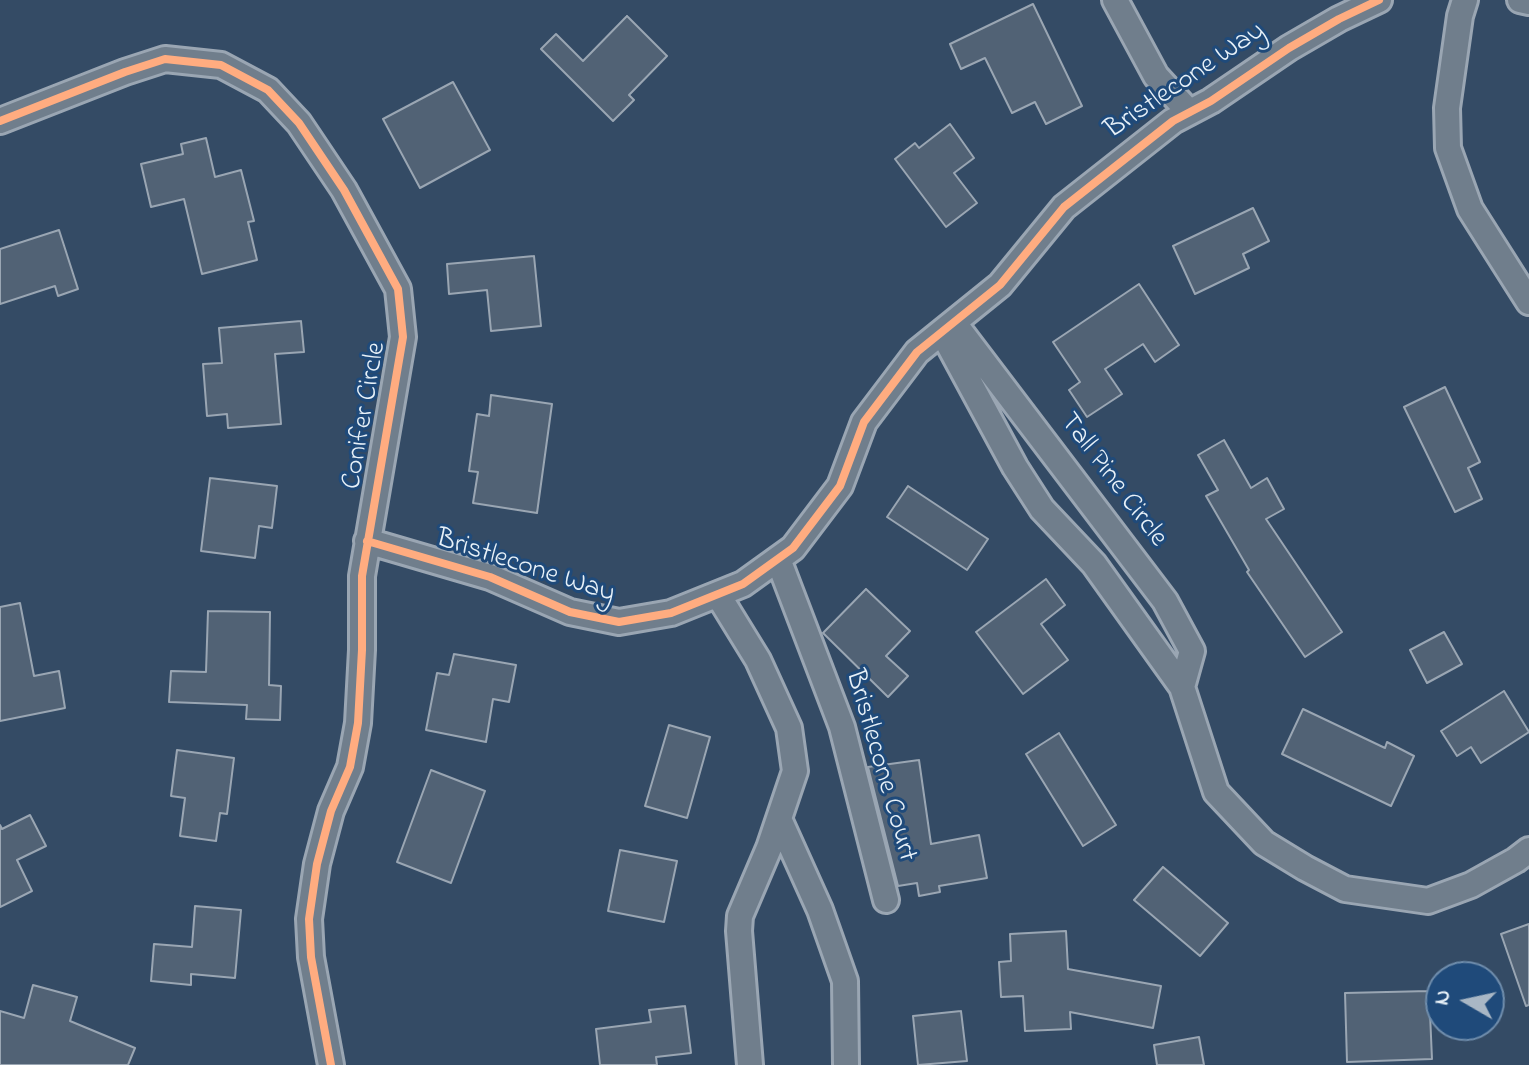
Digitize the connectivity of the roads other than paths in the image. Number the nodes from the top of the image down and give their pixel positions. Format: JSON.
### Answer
{"nodes":[{"id":1,"x":1115,"y":0,"type":"edge"},
{"id":2,"x":1379,"y":0,"type":"edge"},
{"id":3,"x":1465,"y":0,"type":"edge"},
{"id":4,"x":1520,"y":0,"type":"edge"},
{"id":5,"x":1529,"y":2,"type":"edge"},
{"id":6,"x":1189,"y":112,"type":"junction"},
{"id":7,"x":0,"y":121,"type":"edge"},
{"id":8,"x":1529,"y":302,"type":"edge"},
{"id":9,"x":948,"y":327,"type":"junction"},
{"id":10,"x":367,"y":541,"type":"junction"},
{"id":11,"x":778,"y":559,"type":"junction"},
{"id":12,"x":718,"y":595,"type":"junction"},
{"id":13,"x":1182,"y":687,"type":"junction"},
{"id":14,"x":779,"y":819,"type":"junction"},
{"id":15,"x":1529,"y":850,"type":"edge"},
{"id":16,"x":886,"y":900,"type":"dead end"},
{"id":17,"x":331,"y":1065,"type":"edge"},
{"id":18,"x":750,"y":1065,"type":"edge"},
{"id":19,"x":846,"y":1065,"type":"edge"}],
"edges":[{"from":1,"to":6,"type":"street"},
{"from":2,"to":6,"type":"street","name":"Bristlecone Way"},
{"from":3,"to":8,"type":"street"},
{"from":4,"to":5,"type":"street"},
{"from":6,"to":9,"type":"street","name":"Bristlecone Way"},
{"from":7,"to":10,"type":"street","name":"Conifer Circle"},
{"from":9,"to":11,"type":"street","name":"Bristlecone Way"},
{"from":9,"to":13,"type":"street"},
{"from":9,"to":13,"type":"street","name":"Tall Pine Circle"},
{"from":10,"to":12,"type":"street","name":"Bristlecone Way"},
{"from":10,"to":17,"type":"street","name":"Conifer Circle"},
{"from":11,"to":12,"type":"street","name":"Bristlecone Way"},
{"from":11,"to":16,"type":"street","name":"Bristlecone Court"},
{"from":12,"to":14,"type":"street"},
{"from":13,"to":15,"type":"street"},
{"from":14,"to":18,"type":"street"},
{"from":14,"to":19,"type":"street"}]}
